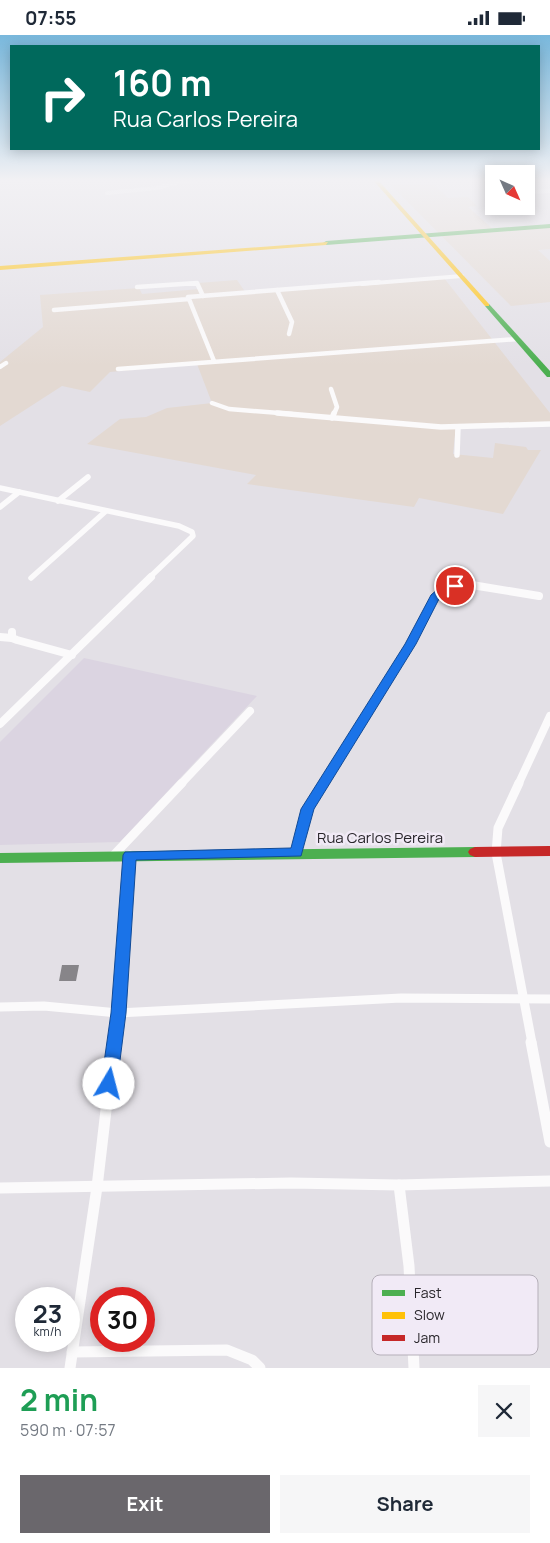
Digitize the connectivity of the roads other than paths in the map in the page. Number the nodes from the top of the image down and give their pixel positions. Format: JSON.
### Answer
{"nodes":[{"id":1,"x":346,"y":241,"type":"edge"},
{"id":2,"x":434,"y":241,"type":"edge"},
{"id":3,"x":435,"y":241,"type":"edge"},
{"id":4,"x":0,"y":267,"type":"edge"},
{"id":5,"x":462,"y":276,"type":"junction"},
{"id":6,"x":137,"y":287,"type":"dead end"},
{"id":7,"x":277,"y":290,"type":"junction"},
{"id":8,"x":203,"y":295,"type":"junction"},
{"id":9,"x":189,"y":299,"type":"junction"},
{"id":10,"x":54,"y":309,"type":"dead end"},
{"id":11,"x":289,"y":334,"type":"dead end"},
{"id":12,"x":518,"y":339,"type":"junction"},
{"id":13,"x":214,"y":361,"type":"junction"},
{"id":14,"x":550,"y":362,"type":"edge"},
{"id":15,"x":6,"y":363,"type":"dead end"},
{"id":16,"x":0,"y":367,"type":"edge"},
{"id":17,"x":118,"y":369,"type":"dead end"},
{"id":18,"x":550,"y":375,"type":"edge"},
{"id":19,"x":331,"y":389,"type":"dead end"},
{"id":20,"x":212,"y":403,"type":"dead end"},
{"id":21,"x":332,"y":418,"type":"junction"},
{"id":22,"x":550,"y":424,"type":"edge"},
{"id":23,"x":458,"y":427,"type":"junction"},
{"id":24,"x":457,"y":455,"type":"dead end"},
{"id":25,"x":88,"y":477,"type":"dead end"},
{"id":26,"x":0,"y":488,"type":"edge"},
{"id":27,"x":19,"y":492,"type":"junction"},
{"id":28,"x":58,"y":501,"type":"junction"},
{"id":29,"x":0,"y":507,"type":"edge"},
{"id":30,"x":106,"y":511,"type":"junction"},
{"id":31,"x":31,"y":577,"type":"dead end"},
{"id":32,"x":540,"y":596,"type":"dead end"},
{"id":33,"x":0,"y":637,"type":"edge"},
{"id":34,"x":72,"y":655,"type":"junction"},
{"id":35,"x":250,"y":711,"type":"dead end"},
{"id":36,"x":550,"y":716,"type":"edge"},
{"id":37,"x":0,"y":724,"type":"edge"},
{"id":38,"x":550,"y":851,"type":"edge"},
{"id":39,"x":297,"y":853,"type":"junction"},
{"id":40,"x":496,"y":853,"type":"junction"},
{"id":41,"x":130,"y":855,"type":"junction"},
{"id":42,"x":112,"y":857,"type":"junction"},
{"id":43,"x":0,"y":858,"type":"edge"},
{"id":44,"x":550,"y":999,"type":"edge"},
{"id":45,"x":523,"y":1000,"type":"junction"},
{"id":46,"x":0,"y":1007,"type":"edge"},
{"id":47,"x":118,"y":1013,"type":"junction"},
{"id":48,"x":550,"y":1142,"type":"edge"},
{"id":49,"x":550,"y":1181,"type":"edge"},
{"id":50,"x":399,"y":1185,"type":"junction"},
{"id":51,"x":97,"y":1187,"type":"junction"},
{"id":52,"x":0,"y":1188,"type":"edge"},
{"id":53,"x":409,"y":1275,"type":"edge"},
{"id":54,"x":80,"y":1299,"type":"edge"},
{"id":55,"x":72,"y":1352,"type":"edge"},
{"id":56,"x":80,"y":1352,"type":"edge"},
{"id":57,"x":413,"y":1355,"type":"edge"},
{"id":58,"x":70,"y":1368,"type":"edge"},
{"id":59,"x":260,"y":1368,"type":"edge"},
{"id":60,"x":414,"y":1368,"type":"edge"}],
"edges":[{"from":1,"to":4,"type":"main road"},
{"from":2,"to":5,"type":"main road"},
{"from":3,"to":14,"type":"main road"},
{"from":5,"to":7,"type":"street"},
{"from":5,"to":12,"type":"main road"},
{"from":6,"to":8,"type":"street"},
{"from":7,"to":8,"type":"street"},
{"from":7,"to":11,"type":"street"},
{"from":8,"to":9,"type":"street"},
{"from":9,"to":10,"type":"street"},
{"from":9,"to":13,"type":"street"},
{"from":12,"to":13,"type":"street"},
{"from":12,"to":18,"type":"main road"},
{"from":13,"to":17,"type":"street"},
{"from":15,"to":16,"type":"street"},
{"from":19,"to":21,"type":"street"},
{"from":20,"to":21,"type":"street"},
{"from":21,"to":23,"type":"street"},
{"from":22,"to":23,"type":"street"},
{"from":23,"to":24,"type":"street"},
{"from":25,"to":28,"type":"street"},
{"from":26,"to":27,"type":"street"},
{"from":27,"to":28,"type":"street"},
{"from":27,"to":29,"type":"street"},
{"from":28,"to":30,"type":"street"},
{"from":30,"to":31,"type":"street"},
{"from":30,"to":34,"type":"street"},
{"from":32,"to":39,"type":"street"},
{"from":33,"to":34,"type":"street"},
{"from":34,"to":37,"type":"street"},
{"from":35,"to":42,"type":"street"},
{"from":36,"to":40,"type":"street"},
{"from":38,"to":40,"type":"main road","name":"Rua Carlos Pereira"},
{"from":39,"to":40,"type":"main road","name":"Rua Carlos Pereira"},
{"from":39,"to":41,"type":"main road","name":"Rua Carlos Pereira"},
{"from":40,"to":45,"type":"street"},
{"from":41,"to":42,"type":"main road","name":"Rua Carlos Pereira"},
{"from":41,"to":47,"type":"street"},
{"from":42,"to":43,"type":"main road","name":"Rua Carlos Pereira"},
{"from":44,"to":45,"type":"street"},
{"from":45,"to":47,"type":"street"},
{"from":45,"to":48,"type":"street"},
{"from":46,"to":47,"type":"street"},
{"from":47,"to":51,"type":"street"},
{"from":49,"to":50,"type":"street"},
{"from":50,"to":51,"type":"street"},
{"from":50,"to":53,"type":"street"},
{"from":51,"to":52,"type":"street"},
{"from":51,"to":54,"type":"street"},
{"from":55,"to":58,"type":"street"},
{"from":56,"to":59,"type":"street"},
{"from":57,"to":60,"type":"street"}]}
